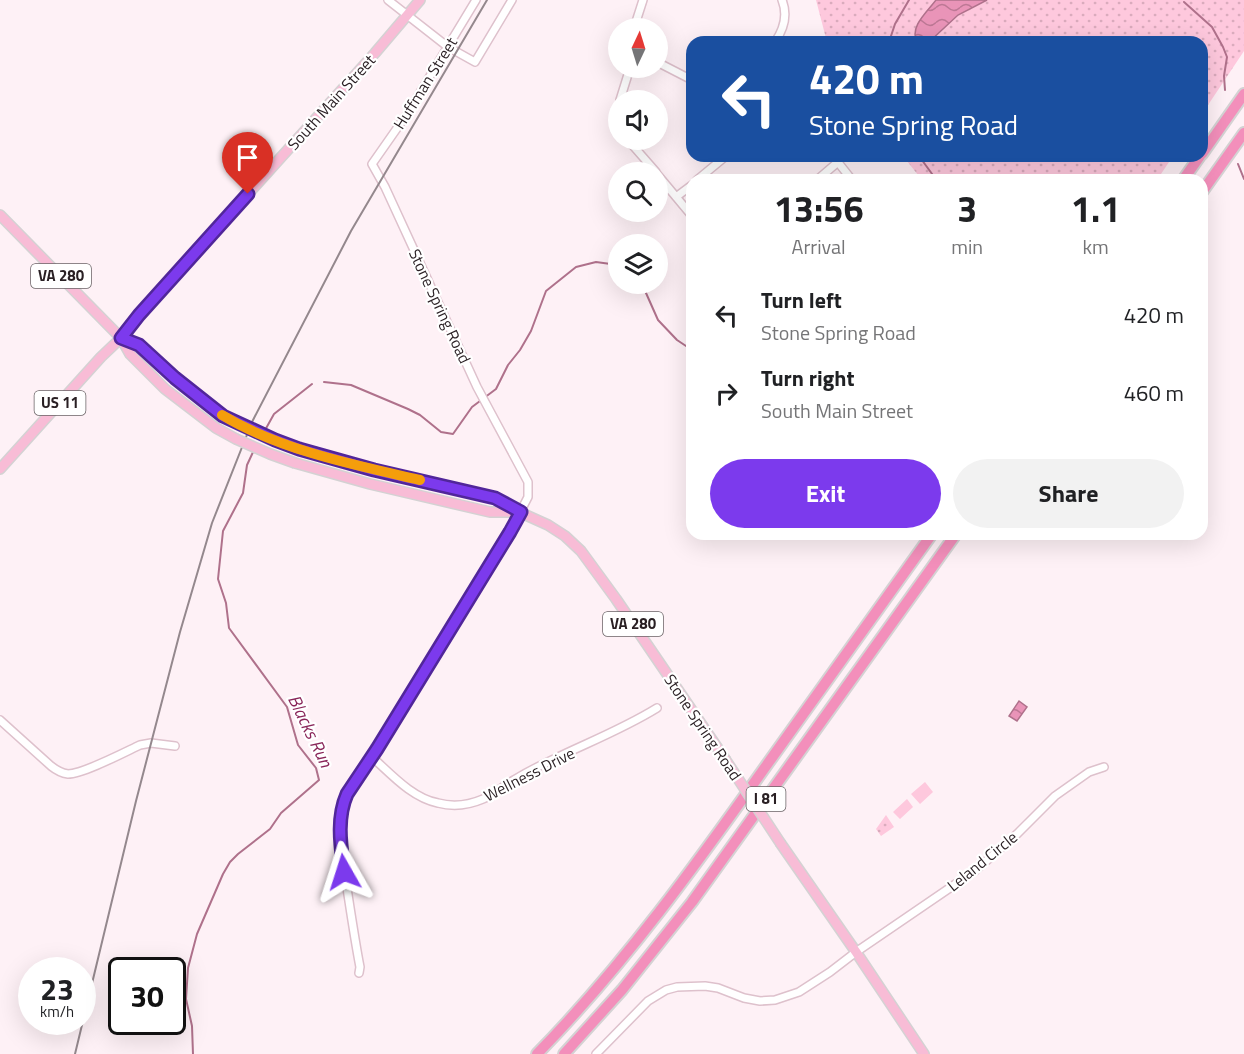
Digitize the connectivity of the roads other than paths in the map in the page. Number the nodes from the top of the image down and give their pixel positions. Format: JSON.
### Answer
{"nodes":[{"id":1,"x":388,"y":0,"type":"edge"},
{"id":2,"x":420,"y":0,"type":"edge"},
{"id":3,"x":476,"y":0,"type":"edge"},
{"id":4,"x":512,"y":0,"type":"edge"},
{"id":5,"x":643,"y":0,"type":"edge"},
{"id":6,"x":782,"y":0,"type":"edge"},
{"id":7,"x":407,"y":15,"type":"junction"},
{"id":8,"x":637,"y":18,"type":"edge"},
{"id":9,"x":778,"y":36,"type":"edge"},
{"id":10,"x":448,"y":47,"type":"junction"},
{"id":11,"x":668,"y":68,"type":"edge"},
{"id":12,"x":686,"y":77,"type":"edge"},
{"id":13,"x":1244,"y":94,"type":"edge"},
{"id":14,"x":1244,"y":133,"type":"edge"},
{"id":15,"x":1208,"y":145,"type":"edge"},
{"id":16,"x":637,"y":150,"type":"edge"},
{"id":17,"x":647,"y":162,"type":"edge"},
{"id":18,"x":719,"y":162,"type":"edge"},
{"id":19,"x":832,"y":162,"type":"edge"},
{"id":20,"x":837,"y":162,"type":"edge"},
{"id":21,"x":372,"y":164,"type":"joint"},
{"id":22,"x":704,"y":174,"type":"edge"},
{"id":23,"x":822,"y":174,"type":"edge"},
{"id":24,"x":847,"y":174,"type":"edge"},
{"id":25,"x":1208,"y":184,"type":"edge"},
{"id":26,"x":668,"y":187,"type":"edge"},
{"id":27,"x":686,"y":189,"type":"edge"},
{"id":28,"x":676,"y":197,"type":"junction"},
{"id":29,"x":686,"y":209,"type":"edge"},
{"id":30,"x":0,"y":215,"type":"edge"},
{"id":31,"x":121,"y":338,"type":"junction"},
{"id":32,"x":0,"y":469,"type":"edge"},
{"id":33,"x":521,"y":512,"type":"junction"},
{"id":34,"x":928,"y":540,"type":"edge"},
{"id":35,"x":952,"y":540,"type":"edge"},
{"id":36,"x":657,"y":708,"type":"dead end"},
{"id":37,"x":0,"y":720,"type":"edge"},
{"id":38,"x":175,"y":746,"type":"dead end"},
{"id":39,"x":372,"y":757,"type":"junction"},
{"id":40,"x":1104,"y":768,"type":"dead end"},
{"id":41,"x":856,"y":952,"type":"junction"},
{"id":42,"x":359,"y":973,"type":"dead end"},
{"id":43,"x":537,"y":1054,"type":"edge"},
{"id":44,"x":564,"y":1054,"type":"edge"},
{"id":45,"x":596,"y":1054,"type":"edge"},
{"id":46,"x":924,"y":1054,"type":"edge"}],
"edges":[{"from":1,"to":7,"type":"street"},
{"from":2,"to":7,"type":"main road","name":"South Main Street","number":"US 11"},
{"from":3,"to":10,"type":"street","name":"Huffman Street"},
{"from":4,"to":10,"type":"street"},
{"from":5,"to":8,"type":"street"},
{"from":6,"to":9,"type":"street"},
{"from":7,"to":10,"type":"street"},
{"from":7,"to":31,"type":"main road","name":"South Main Street","number":"US 11"},
{"from":10,"to":21,"type":"street","name":"Huffman Street"},
{"from":11,"to":12,"type":"street"},
{"from":13,"to":15,"type":"highway"},
{"from":14,"to":25,"type":"highway"},
{"from":16,"to":17,"type":"street"},
{"from":18,"to":22,"type":"street"},
{"from":19,"to":23,"type":"street"},
{"from":20,"to":24,"type":"street"},
{"from":21,"to":33,"type":"street","name":"Stone Spring Road"},
{"from":26,"to":28,"type":"street"},
{"from":27,"to":28,"type":"street"},
{"from":28,"to":29,"type":"street"},
{"from":30,"to":31,"type":"main road","name":"Stone Spring Road","number":"VA 280"},
{"from":31,"to":32,"type":"main road","name":"South Main Street","number":"US 11"},
{"from":31,"to":33,"type":"main road","name":"Stone Spring Road","number":"VA 280","bridge":true},
{"from":31,"to":33,"type":"main road","name":"Stone Spring Road","number":"VA 280","bridge":true},
{"from":33,"to":39,"type":"street"},
{"from":33,"to":41,"type":"main road","name":"Stone Spring Road","number":"VA 280","bridge":true},
{"from":34,"to":43,"type":"highway","number":"I 81"},
{"from":35,"to":44,"type":"highway","number":"I 81"},
{"from":36,"to":39,"type":"street","name":"Wellness Drive"},
{"from":37,"to":38,"type":"street"},
{"from":39,"to":42,"type":"street"},
{"from":40,"to":41,"type":"street","name":"Leland Circle"},
{"from":41,"to":45,"type":"street","name":"Leland Circle"},
{"from":41,"to":46,"type":"main road","name":"Stone Spring Road","number":"VA 280"}]}
